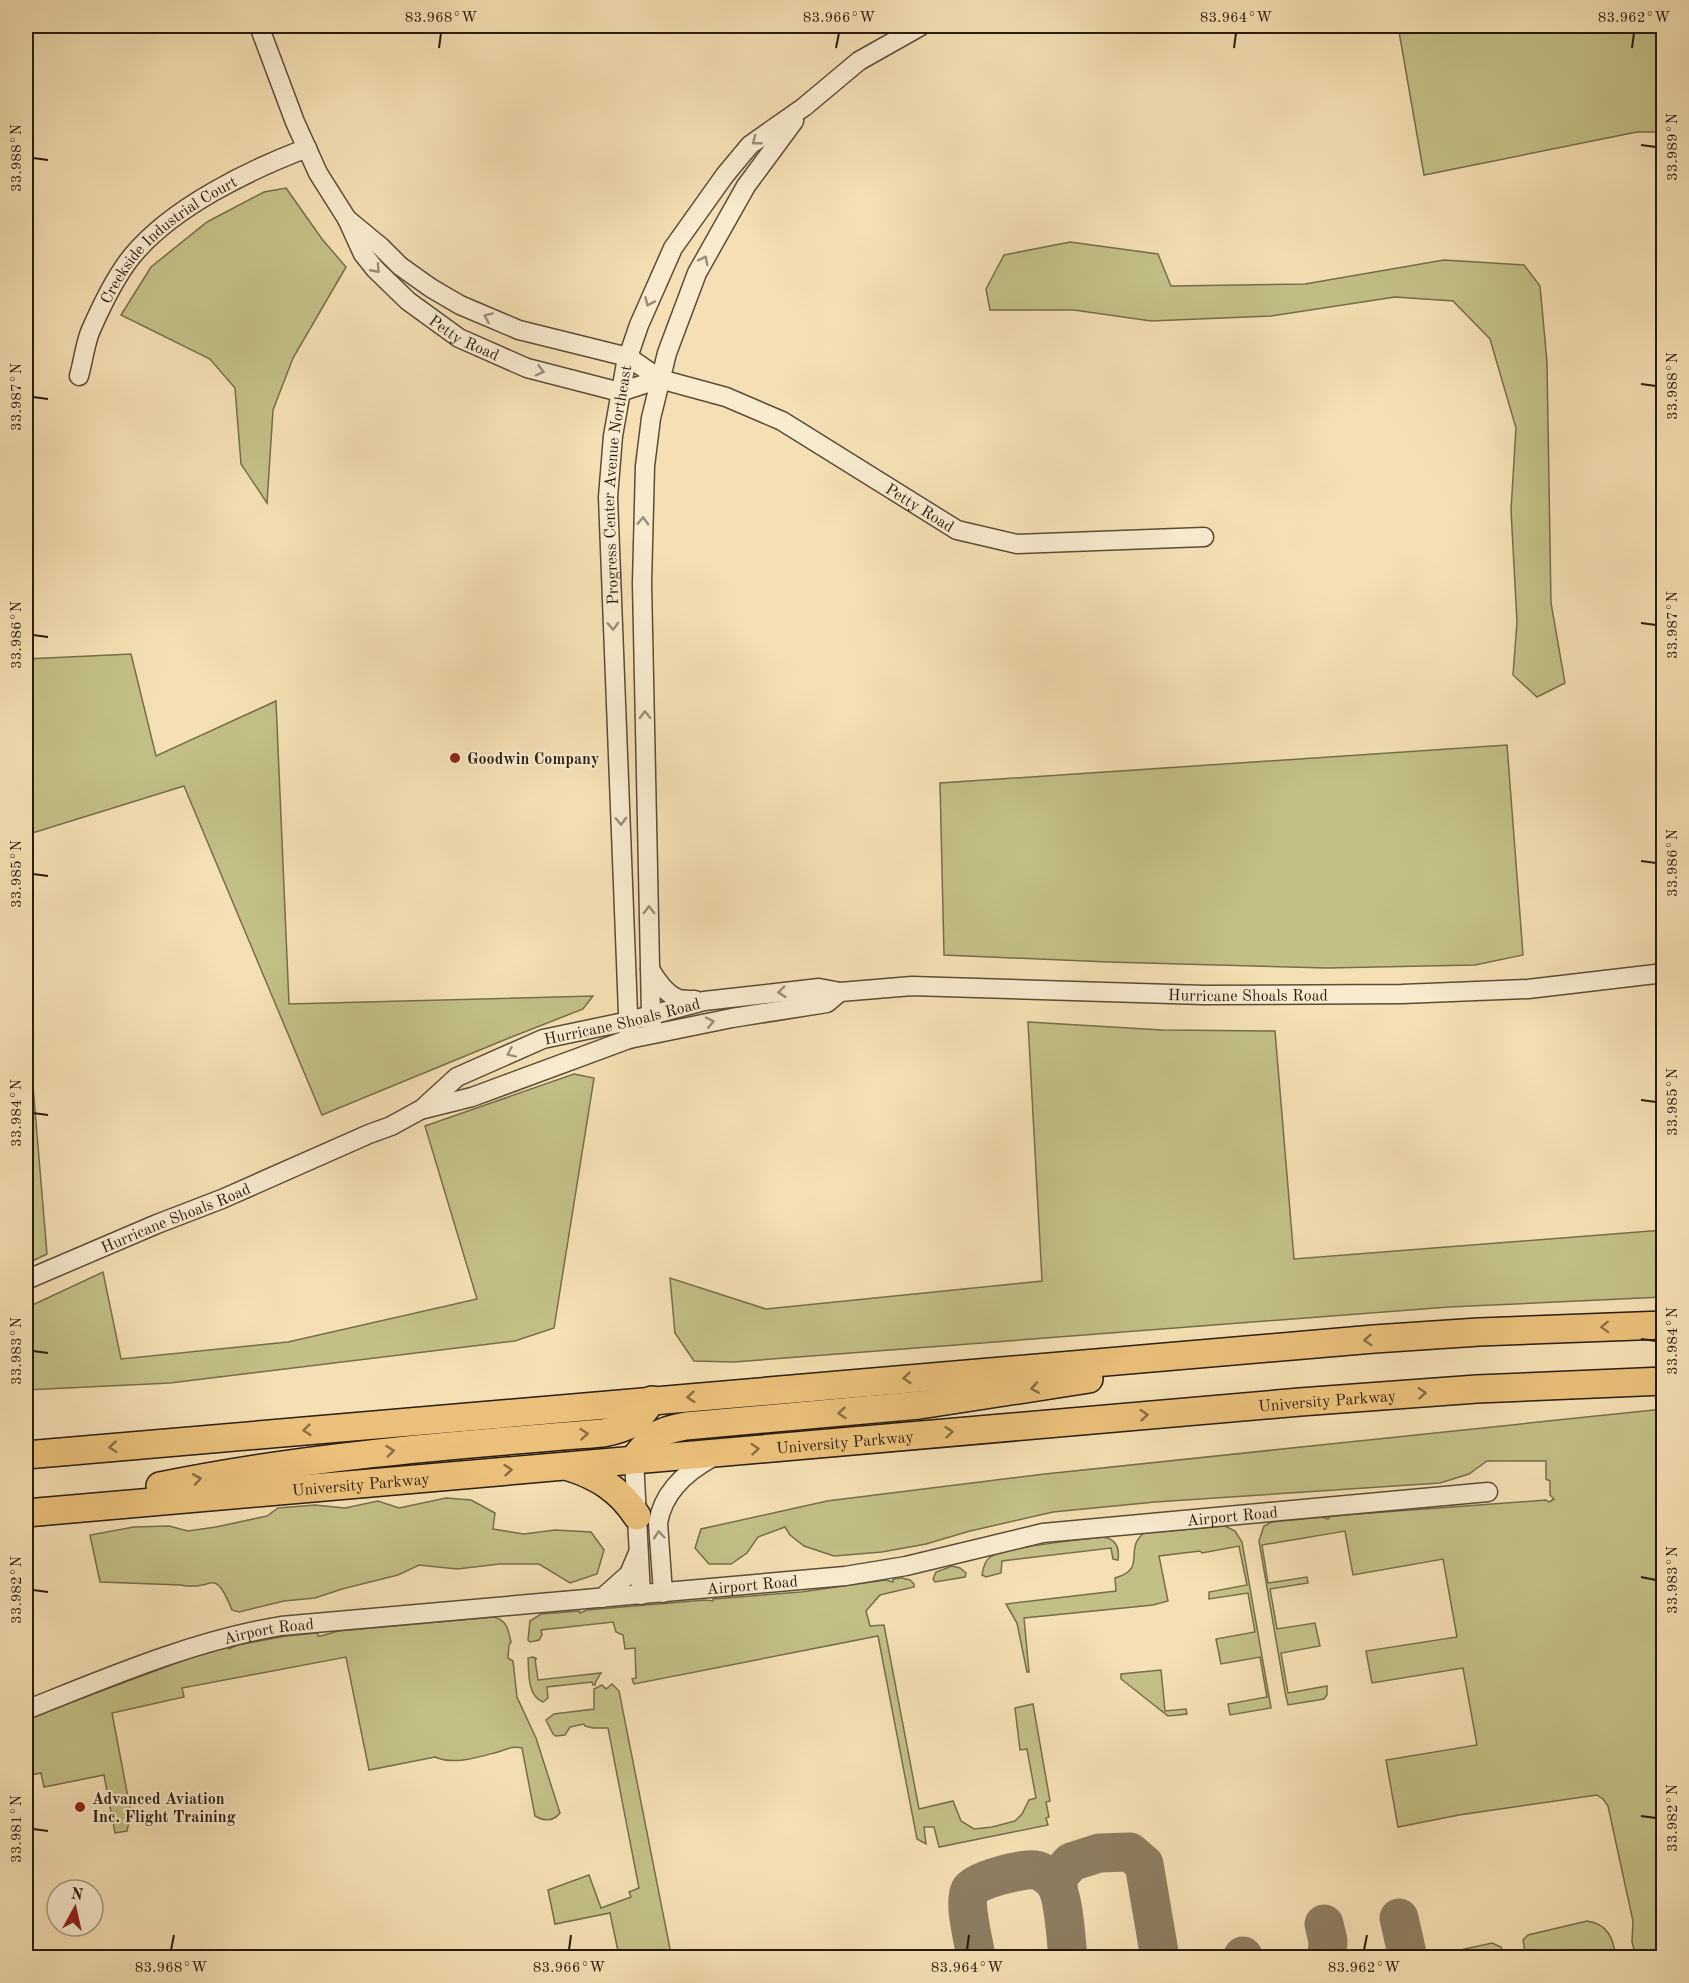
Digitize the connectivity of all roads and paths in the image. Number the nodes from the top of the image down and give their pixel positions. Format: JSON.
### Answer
{"nodes":[{"id":1,"x":259,"y":26,"type":"edge"},
{"id":2,"x":921,"y":26,"type":"edge"},
{"id":3,"x":804,"y":107,"type":"junction"},
{"id":4,"x":307,"y":147,"type":"junction"},
{"id":5,"x":347,"y":219,"type":"junction"},
{"id":6,"x":628,"y":357,"type":"junction"},
{"id":7,"x":79,"y":376,"type":"dead end"},
{"id":8,"x":660,"y":379,"type":"junction"},
{"id":9,"x":620,"y":392,"type":"junction"},
{"id":10,"x":1204,"y":537,"type":"dead end"},
{"id":11,"x":650,"y":969,"type":"junction"},
{"id":12,"x":1661,"y":975,"type":"edge"},
{"id":13,"x":627,"y":977,"type":"junction"},
{"id":14,"x":840,"y":992,"type":"junction"},
{"id":15,"x":704,"y":1001,"type":"junction"},
{"id":16,"x":651,"y":1014,"type":"junction"},
{"id":17,"x":596,"y":1028,"type":"junction"},
{"id":18,"x":629,"y":1030,"type":"junction"},
{"id":19,"x":653,"y":1033,"type":"junction"},
{"id":20,"x":422,"y":1109,"type":"junction"},
{"id":21,"x":26,"y":1280,"type":"edge"},
{"id":22,"x":1664,"y":1325,"type":"edge"},
{"id":23,"x":1216,"y":1352,"type":"junction"},
{"id":24,"x":1664,"y":1381,"type":"edge"},
{"id":25,"x":652,"y":1400,"type":"junction"},
{"id":26,"x":723,"y":1451,"type":"junction"},
{"id":27,"x":26,"y":1455,"type":"edge"},
{"id":28,"x":634,"y":1459,"type":"junction"},
{"id":29,"x":562,"y":1466,"type":"junction"},
{"id":30,"x":1488,"y":1492,"type":"dead end"},
{"id":31,"x":79,"y":1508,"type":"junction"},
{"id":32,"x":26,"y":1513,"type":"edge"},
{"id":33,"x":637,"y":1516,"type":"junction"},
{"id":34,"x":639,"y":1551,"type":"junction"},
{"id":35,"x":663,"y":1593,"type":"junction"},
{"id":36,"x":641,"y":1595,"type":"junction"},
{"id":37,"x":602,"y":1598,"type":"junction"},
{"id":38,"x":26,"y":1710,"type":"edge"}],
"edges":[{"from":1,"to":4,"type":"street","name":"Petty Road"},
{"from":2,"to":3,"type":"street"},
{"from":3,"to":6,"type":"street","name":"Progress Center Avenue Northeast","one_way":true},
{"from":8,"to":3,"type":"street","name":"Progress Center Avenue Northeast","one_way":true},
{"from":4,"to":5,"type":"street","name":"Petty Road"},
{"from":4,"to":7,"type":"street","name":"Creekside Industrial Court"},
{"from":6,"to":5,"type":"street","name":"Petty Road","one_way":true},
{"from":5,"to":9,"type":"street","name":"Petty Road","one_way":true},
{"from":6,"to":8,"type":"street","name":"Petty Road"},
{"from":6,"to":9,"type":"street","name":"Progress Center Avenue Northeast"},
{"from":8,"to":9,"type":"street"},
{"from":8,"to":10,"type":"street","name":"Petty Road"},
{"from":11,"to":8,"type":"street","name":"Progress Center Avenue Northeast","one_way":true},
{"from":9,"to":13,"type":"street","name":"Progress Center Avenue Northeast","one_way":true},
{"from":11,"to":15,"type":"street"},
{"from":11,"to":16,"type":"street","name":"Progress Center Avenue Northeast"},
{"from":12,"to":14,"type":"street","name":"Hurricane Shoals Road"},
{"from":13,"to":17,"type":"street"},
{"from":13,"to":18,"type":"street","name":"Progress Center Avenue Northeast"},
{"from":14,"to":15,"type":"street","name":"Hurricane Shoals Road","one_way":true},
{"from":19,"to":14,"type":"street","name":"Hurricane Shoals Road","one_way":true},
{"from":15,"to":16,"type":"street","name":"Hurricane Shoals Road"},
{"from":16,"to":18,"type":"street","name":"Hurricane Shoals Road"},
{"from":16,"to":19,"type":"street","name":"Progress Center Avenue Northeast"},
{"from":17,"to":18,"type":"street","name":"Hurricane Shoals Road"},
{"from":17,"to":20,"type":"street","name":"Hurricane Shoals Road","one_way":true},
{"from":18,"to":19,"type":"street","name":"Hurricane Shoals Road"},
{"from":18,"to":20,"type":"street","name":"Hurricane Shoals Road"},
{"from":20,"to":21,"type":"street","name":"Hurricane Shoals Road"},
{"from":22,"to":23,"type":"highway","one_way":true},
{"from":23,"to":25,"type":"highway","one_way":true},
{"from":23,"to":28,"type":"highway","one_way":true},
{"from":26,"to":24,"type":"highway","name":"University Parkway","one_way":true},
{"from":25,"to":27,"type":"highway","one_way":true},
{"from":31,"to":25,"type":"highway","one_way":true},
{"from":26,"to":28,"type":"highway","name":"University Parkway"},
{"from":35,"to":26,"type":"street","one_way":true},
{"from":28,"to":29,"type":"highway","name":"University Parkway"},
{"from":28,"to":33,"type":"street"},
{"from":31,"to":29,"type":"highway","name":"University Parkway","one_way":true},
{"from":29,"to":33,"type":"highway"},
{"from":30,"to":35,"type":"street","name":"Airport Road"},
{"from":31,"to":32,"type":"highway","name":"University Parkway"},
{"from":33,"to":34,"type":"street"},
{"from":34,"to":36,"type":"street"},
{"from":34,"to":37,"type":"street"},
{"from":35,"to":36,"type":"street","name":"Airport Road"},
{"from":36,"to":37,"type":"street","name":"Airport Road"},
{"from":37,"to":38,"type":"street","name":"Airport Road"}]}
